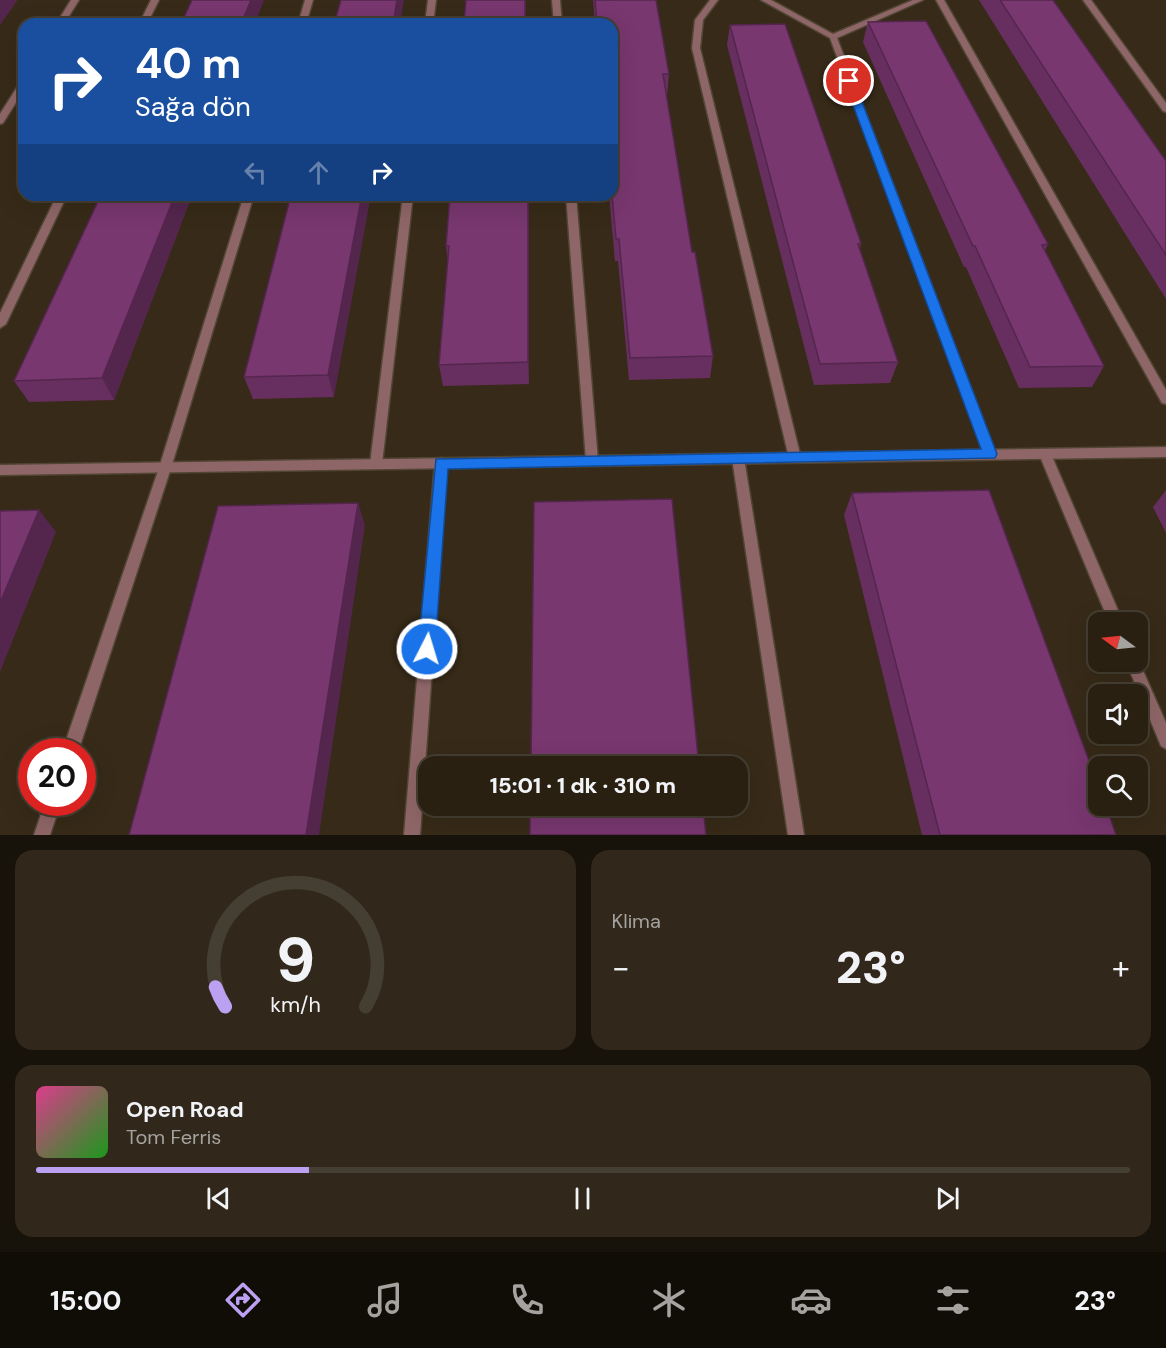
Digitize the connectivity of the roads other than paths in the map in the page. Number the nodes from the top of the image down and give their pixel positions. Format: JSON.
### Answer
{"nodes":[{"id":1,"x":75,"y":0,"type":"edge"},
{"id":2,"x":155,"y":0,"type":"edge"},
{"id":3,"x":309,"y":0,"type":"edge"},
{"id":4,"x":432,"y":0,"type":"edge"},
{"id":5,"x":556,"y":0,"type":"edge"},
{"id":6,"x":714,"y":0,"type":"edge"},
{"id":7,"x":765,"y":0,"type":"edge"},
{"id":8,"x":919,"y":0,"type":"edge"},
{"id":9,"x":940,"y":0,"type":"edge"},
{"id":10,"x":1087,"y":0,"type":"edge"},
{"id":11,"x":64,"y":18,"type":"edge"},
{"id":12,"x":146,"y":18,"type":"edge"},
{"id":13,"x":304,"y":18,"type":"edge"},
{"id":14,"x":430,"y":18,"type":"edge"},
{"id":15,"x":558,"y":18,"type":"edge"},
{"id":16,"x":833,"y":37,"type":"junction"},
{"id":17,"x":18,"y":92,"type":"edge"},
{"id":18,"x":1166,"y":109,"type":"edge"},
{"id":19,"x":0,"y":121,"type":"edge"},
{"id":20,"x":59,"y":201,"type":"edge"},
{"id":21,"x":247,"y":201,"type":"edge"},
{"id":22,"x":407,"y":201,"type":"edge"},
{"id":23,"x":571,"y":201,"type":"edge"},
{"id":24,"x":0,"y":324,"type":"edge"},
{"id":25,"x":1166,"y":400,"type":"edge"},
{"id":26,"x":1166,"y":452,"type":"edge"},
{"id":27,"x":1045,"y":453,"type":"junction"},
{"id":28,"x":990,"y":454,"type":"junction"},
{"id":29,"x":738,"y":458,"type":"junction"},
{"id":30,"x":795,"y":458,"type":"junction"},
{"id":31,"x":592,"y":461,"type":"junction"},
{"id":32,"x":441,"y":463,"type":"junction"},
{"id":33,"x":376,"y":464,"type":"junction"},
{"id":34,"x":165,"y":468,"type":"junction"},
{"id":35,"x":0,"y":470,"type":"edge"},
{"id":36,"x":1112,"y":612,"type":"edge"},
{"id":37,"x":1136,"y":672,"type":"edge"},
{"id":38,"x":75,"y":738,"type":"edge"},
{"id":39,"x":1166,"y":741,"type":"edge"},
{"id":40,"x":48,"y":816,"type":"edge"},
{"id":41,"x":42,"y":835,"type":"edge"},
{"id":42,"x":412,"y":835,"type":"edge"},
{"id":43,"x":796,"y":835,"type":"edge"}],
"edges":[{"from":1,"to":11,"type":"street"},
{"from":2,"to":12,"type":"street"},
{"from":3,"to":13,"type":"street"},
{"from":4,"to":14,"type":"street"},
{"from":5,"to":15,"type":"street"},
{"from":6,"to":30,"type":"street"},
{"from":7,"to":16,"type":"street"},
{"from":8,"to":16,"type":"street"},
{"from":9,"to":25,"type":"street"},
{"from":10,"to":18,"type":"street"},
{"from":16,"to":28,"type":"street"},
{"from":17,"to":19,"type":"street"},
{"from":20,"to":24,"type":"street"},
{"from":21,"to":34,"type":"street"},
{"from":22,"to":33,"type":"street"},
{"from":23,"to":31,"type":"street"},
{"from":26,"to":27,"type":"street"},
{"from":27,"to":28,"type":"street"},
{"from":27,"to":36,"type":"street"},
{"from":28,"to":30,"type":"street"},
{"from":29,"to":30,"type":"street"},
{"from":29,"to":31,"type":"street"},
{"from":29,"to":43,"type":"street"},
{"from":31,"to":32,"type":"street"},
{"from":32,"to":33,"type":"street"},
{"from":32,"to":42,"type":"street"},
{"from":33,"to":34,"type":"street"},
{"from":34,"to":35,"type":"street"},
{"from":34,"to":38,"type":"street"},
{"from":37,"to":39,"type":"street"},
{"from":40,"to":41,"type":"street"}]}
